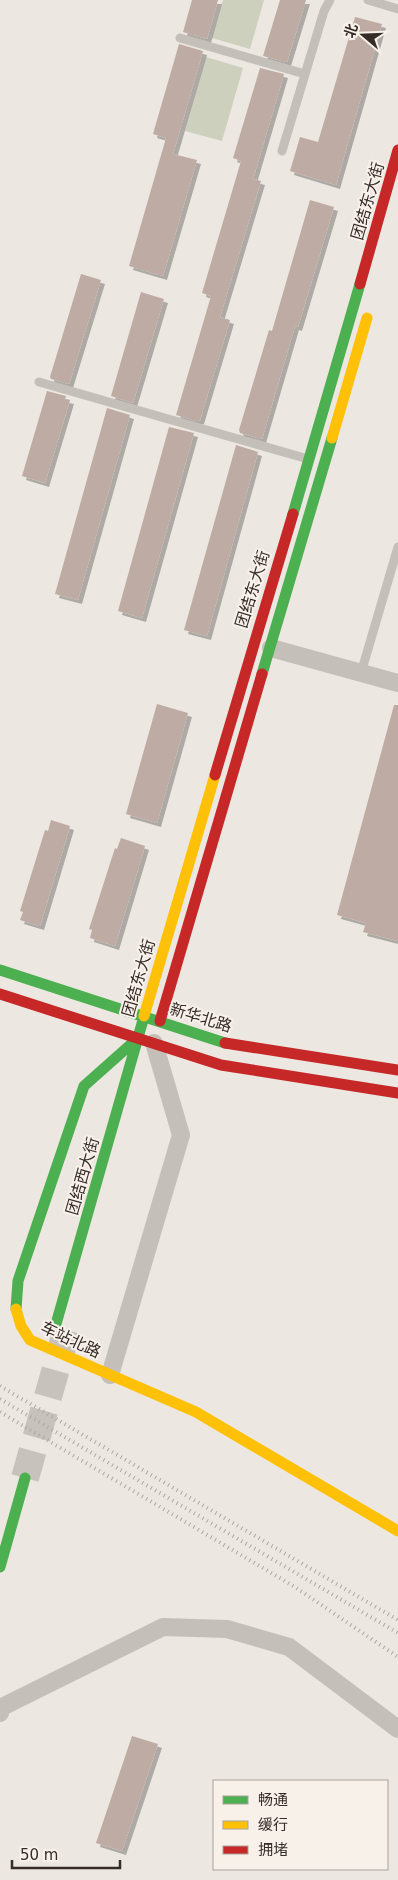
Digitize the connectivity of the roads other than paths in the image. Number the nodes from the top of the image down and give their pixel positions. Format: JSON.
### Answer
{"nodes":[{"id":1,"x":330,"y":0,"type":"edge"},
{"id":2,"x":368,"y":0,"type":"edge"},
{"id":3,"x":398,"y":9,"type":"edge"},
{"id":4,"x":180,"y":38,"type":"dead end"},
{"id":5,"x":305,"y":74,"type":"junction"},
{"id":6,"x":398,"y":150,"type":"edge"},
{"id":7,"x":282,"y":151,"type":"dead end"},
{"id":8,"x":369,"y":311,"type":"dead end"},
{"id":9,"x":39,"y":382,"type":"dead end"},
{"id":10,"x":308,"y":459,"type":"junction"},
{"id":11,"x":398,"y":547,"type":"edge"},
{"id":12,"x":271,"y":648,"type":"junction"},
{"id":13,"x":361,"y":673,"type":"junction"},
{"id":14,"x":398,"y":683,"type":"edge"},
{"id":15,"x":0,"y":970,"type":"edge"},
{"id":16,"x":0,"y":994,"type":"edge"},
{"id":17,"x":144,"y":1016,"type":"junction"},
{"id":18,"x":160,"y":1021,"type":"junction"},
{"id":19,"x":146,"y":1040,"type":"junction"},
{"id":20,"x":148,"y":1062,"type":"dead end"},
{"id":21,"x":398,"y":1070,"type":"edge"},
{"id":22,"x":398,"y":1093,"type":"edge"},
{"id":23,"x":6,"y":1315,"type":"dead end"},
{"id":24,"x":18,"y":1322,"type":"junction"},
{"id":25,"x":56,"y":1324,"type":"tunnel mouth"},
{"id":26,"x":110,"y":1375,"type":"junction"},
{"id":27,"x":25,"y":1478,"type":"tunnel mouth"},
{"id":28,"x":398,"y":1531,"type":"edge"},
{"id":29,"x":0,"y":1567,"type":"edge"},
{"id":30,"x":0,"y":1713,"type":"edge"},
{"id":31,"x":398,"y":1729,"type":"edge"}],
"edges":[{"from":1,"to":5,"type":"lane"},
{"from":2,"to":3,"type":"lane"},
{"from":4,"to":5,"type":"lane"},
{"from":5,"to":7,"type":"lane"},
{"from":6,"to":10,"type":"main road","name":"团结东大街"},
{"from":8,"to":12,"type":"main road","name":"团结东大街"},
{"from":9,"to":10,"type":"lane"},
{"from":10,"to":17,"type":"main road","name":"团结东大街"},
{"from":11,"to":13,"type":"lane"},
{"from":12,"to":13,"type":"street"},
{"from":12,"to":18,"type":"main road","name":"团结东大街"},
{"from":13,"to":14,"type":"street"},
{"from":15,"to":17,"type":"main road","name":"新华北路"},
{"from":16,"to":19,"type":"main road"},
{"from":17,"to":18,"type":"main road","name":"新华北路"},
{"from":17,"to":19,"type":"main road","name":"团结东大街"},
{"from":18,"to":19,"type":"main road","name":"团结东大街"},
{"from":18,"to":21,"type":"main road","name":"新华北路"},
{"from":19,"to":20,"type":"main road"},
{"from":19,"to":22,"type":"main road"},
{"from":19,"to":24,"type":"main road","name":"车站北路"},
{"from":19,"to":25,"type":"main road","name":"团结西大街"},
{"from":19,"to":26,"type":"street"},
{"from":23,"to":24,"type":"main road"},
{"from":24,"to":26,"type":"main road","name":"车站北路"},
{"from":26,"to":28,"type":"main road","name":"车站北路"},
{"from":27,"to":29,"type":"main road"},
{"from":30,"to":31,"type":"street"}]}
